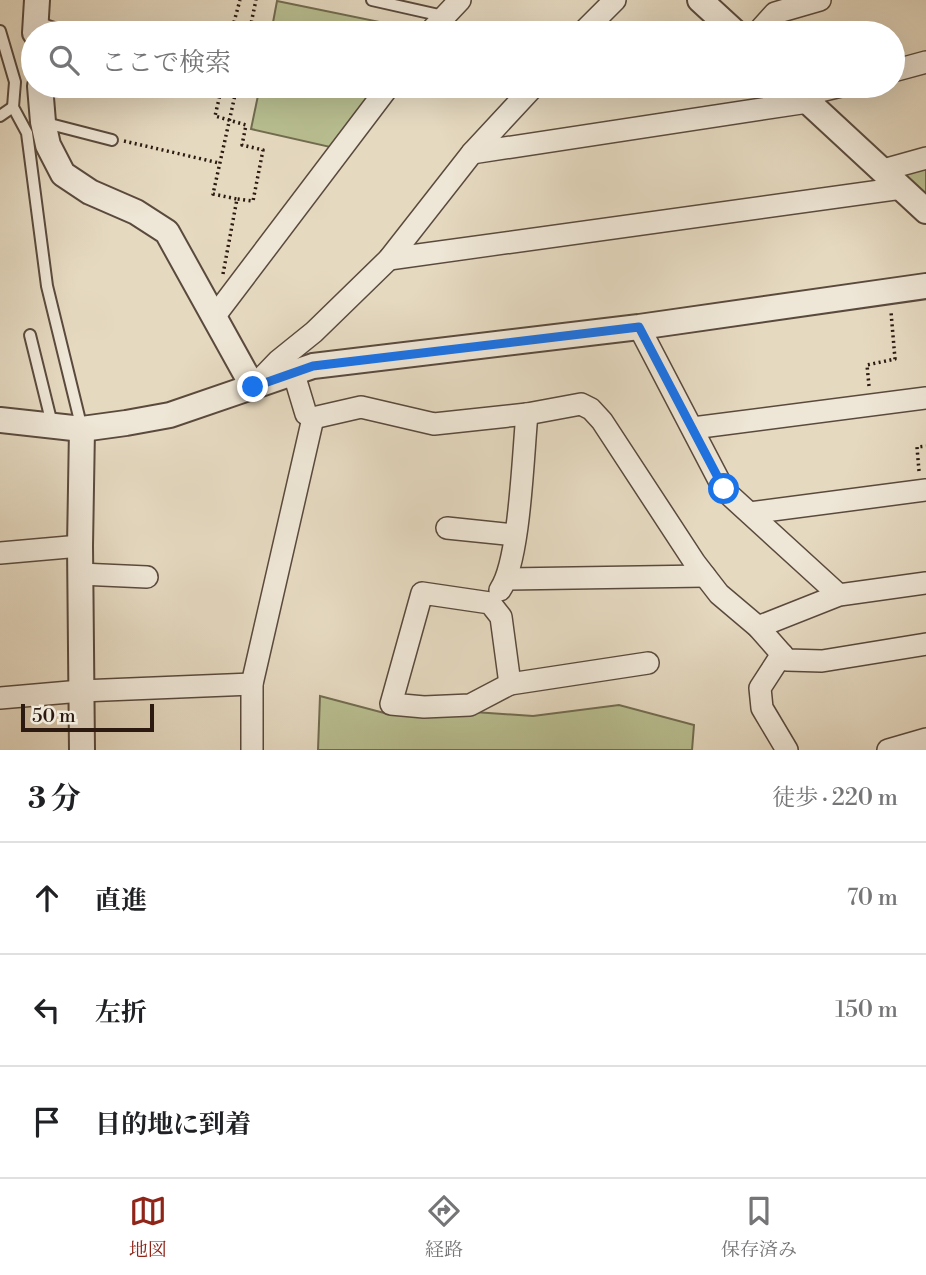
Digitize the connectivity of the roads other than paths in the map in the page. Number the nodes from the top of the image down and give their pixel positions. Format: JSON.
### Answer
{"nodes":[{"id":1,"x":372,"y":0,"type":"edge"},
{"id":2,"x":460,"y":0,"type":"edge"},
{"id":3,"x":615,"y":0,"type":"edge"},
{"id":4,"x":700,"y":0,"type":"edge"},
{"id":5,"x":820,"y":0,"type":"edge"},
{"id":6,"x":443,"y":16,"type":"junction"},
{"id":7,"x":439,"y":21,"type":"edge"},
{"id":8,"x":594,"y":21,"type":"edge"},
{"id":9,"x":723,"y":21,"type":"edge"},
{"id":10,"x":768,"y":21,"type":"edge"},
{"id":11,"x":0,"y":31,"type":"edge"},
{"id":12,"x":926,"y":62,"type":"edge"},
{"id":13,"x":905,"y":68,"type":"edge"},
{"id":14,"x":41,"y":98,"type":"edge"},
{"id":15,"x":380,"y":98,"type":"edge"},
{"id":16,"x":523,"y":98,"type":"edge"},
{"id":17,"x":778,"y":98,"type":"edge"},
{"id":18,"x":804,"y":98,"type":"edge"},
{"id":19,"x":13,"y":107,"type":"junction"},
{"id":20,"x":0,"y":116,"type":"edge"},
{"id":21,"x":43,"y":122,"type":"junction"},
{"id":22,"x":112,"y":140,"type":"road end"},
{"id":23,"x":472,"y":153,"type":"junction"},
{"id":24,"x":926,"y":158,"type":"edge"},
{"id":25,"x":883,"y":170,"type":"junction"},
{"id":26,"x":902,"y":188,"type":"junction"},
{"id":27,"x":926,"y":211,"type":"edge"},
{"id":28,"x":389,"y":259,"type":"junction"},
{"id":29,"x":926,"y":286,"type":"edge"},
{"id":30,"x":214,"y":317,"type":"junction"},
{"id":31,"x":639,"y":327,"type":"junction"},
{"id":32,"x":30,"y":335,"type":"dead end"},
{"id":33,"x":293,"y":371,"type":"junction"},
{"id":34,"x":253,"y":387,"type":"junction"},
{"id":35,"x":926,"y":398,"type":"edge"},
{"id":36,"x":527,"y":414,"type":"junction"},
{"id":37,"x":313,"y":418,"type":"junction"},
{"id":38,"x":0,"y":420,"type":"edge"},
{"id":39,"x":52,"y":425,"type":"junction"},
{"id":40,"x":692,"y":428,"type":"junction"},
{"id":41,"x":82,"y":429,"type":"junction"},
{"id":42,"x":924,"y":490,"type":"edge"},
{"id":43,"x":750,"y":513,"type":"junction"},
{"id":44,"x":447,"y":527,"type":"dead end"},
{"id":45,"x":515,"y":535,"type":"junction"},
{"id":46,"x":80,"y":546,"type":"junction"},
{"id":47,"x":0,"y":553,"type":"edge"},
{"id":48,"x":80,"y":574,"type":"junction"},
{"id":49,"x":705,"y":576,"type":"junction"},
{"id":50,"x":147,"y":577,"type":"dead end"},
{"id":51,"x":507,"y":579,"type":"junction"},
{"id":52,"x":926,"y":583,"type":"edge"},
{"id":53,"x":839,"y":596,"type":"junction"},
{"id":54,"x":491,"y":603,"type":"junction"},
{"id":55,"x":758,"y":627,"type":"junction"},
{"id":56,"x":926,"y":644,"type":"edge"},
{"id":57,"x":782,"y":654,"type":"junction"},
{"id":58,"x":648,"y":663,"type":"dead end"},
{"id":59,"x":252,"y":684,"type":"junction"},
{"id":60,"x":510,"y":684,"type":"junction"},
{"id":61,"x":81,"y":691,"type":"junction"},
{"id":62,"x":0,"y":698,"type":"edge"},
{"id":63,"x":926,"y":739,"type":"edge"},
{"id":64,"x":82,"y":750,"type":"edge"},
{"id":65,"x":252,"y":750,"type":"edge"},
{"id":66,"x":787,"y":750,"type":"edge"},
{"id":67,"x":888,"y":750,"type":"edge"}],
"edges":[{"from":1,"to":6,"type":"lane"},
{"from":2,"to":6,"type":"street"},
{"from":3,"to":8,"type":"street"},
{"from":4,"to":9,"type":"street"},
{"from":5,"to":10,"type":"street"},
{"from":6,"to":7,"type":"street"},
{"from":11,"to":19,"type":"lane"},
{"from":12,"to":13,"type":"street"},
{"from":14,"to":21,"type":"street"},
{"from":15,"to":30,"type":"street"},
{"from":16,"to":23,"type":"street"},
{"from":17,"to":23,"type":"street"},
{"from":18,"to":25,"type":"street"},
{"from":19,"to":20,"type":"lane"},
{"from":19,"to":41,"type":"lane"},
{"from":21,"to":22,"type":"lane"},
{"from":21,"to":30,"type":"street"},
{"from":23,"to":28,"type":"street"},
{"from":24,"to":25,"type":"street"},
{"from":25,"to":26,"type":"street"},
{"from":26,"to":27,"type":"street"},
{"from":26,"to":28,"type":"street"},
{"from":28,"to":34,"type":"street"},
{"from":29,"to":31,"type":"street"},
{"from":30,"to":34,"type":"street"},
{"from":31,"to":33,"type":"street"},
{"from":31,"to":40,"type":"street"},
{"from":32,"to":39,"type":"lane"},
{"from":33,"to":34,"type":"street"},
{"from":33,"to":37,"type":"street"},
{"from":34,"to":41,"type":"street"},
{"from":35,"to":40,"type":"street"},
{"from":36,"to":37,"type":"street"},
{"from":36,"to":45,"type":"street"},
{"from":36,"to":49,"type":"street"},
{"from":37,"to":59,"type":"street"},
{"from":38,"to":39,"type":"street"},
{"from":39,"to":41,"type":"street"},
{"from":40,"to":43,"type":"street"},
{"from":41,"to":46,"type":"street"},
{"from":42,"to":43,"type":"street"},
{"from":43,"to":53,"type":"street"},
{"from":44,"to":45,"type":"street"},
{"from":45,"to":51,"type":"street"},
{"from":46,"to":47,"type":"street"},
{"from":46,"to":48,"type":"street"},
{"from":48,"to":50,"type":"street"},
{"from":48,"to":61,"type":"street"},
{"from":49,"to":51,"type":"street"},
{"from":49,"to":55,"type":"street"},
{"from":51,"to":54,"type":"street"},
{"from":52,"to":53,"type":"street"},
{"from":53,"to":55,"type":"street"},
{"from":54,"to":60,"type":"street"},
{"from":54,"to":60,"type":"street"},
{"from":55,"to":57,"type":"street"},
{"from":56,"to":57,"type":"street"},
{"from":57,"to":66,"type":"street"},
{"from":58,"to":60,"type":"street"},
{"from":59,"to":61,"type":"street"},
{"from":59,"to":65,"type":"street"},
{"from":61,"to":62,"type":"street"},
{"from":61,"to":64,"type":"street"},
{"from":63,"to":67,"type":"street"}]}
